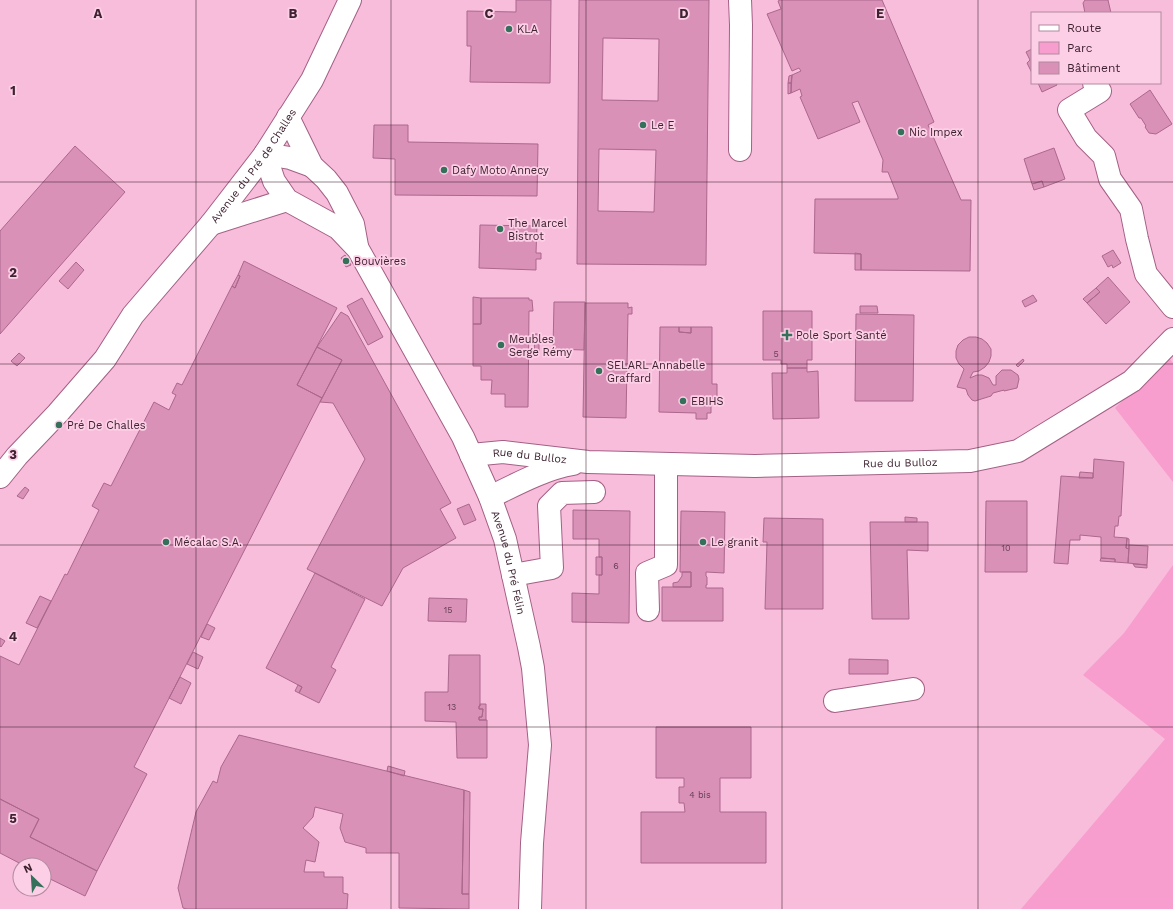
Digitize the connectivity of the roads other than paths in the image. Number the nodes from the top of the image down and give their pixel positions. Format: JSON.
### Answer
{"nodes":[{"id":1,"x":350,"y":0,"type":"edge"},
{"id":2,"x":740,"y":0,"type":"edge"},
{"id":3,"x":1095,"y":84,"type":"edge"},
{"id":4,"x":288,"y":118,"type":"junction"},
{"id":5,"x":740,"y":150,"type":"dead end"},
{"id":6,"x":265,"y":154,"type":"junction"},
{"id":7,"x":312,"y":166,"type":"junction"},
{"id":8,"x":287,"y":200,"type":"junction"},
{"id":9,"x":211,"y":224,"type":"junction"},
{"id":10,"x":358,"y":249,"type":"junction"},
{"id":11,"x":1173,"y":307,"type":"edge"},
{"id":12,"x":133,"y":315,"type":"junction"},
{"id":13,"x":1173,"y":339,"type":"edge"},
{"id":14,"x":0,"y":454,"type":"edge"},
{"id":15,"x":471,"y":454,"type":"junction"},
{"id":16,"x":588,"y":462,"type":"junction"},
{"id":17,"x":666,"y":464,"type":"junction"},
{"id":18,"x":0,"y":477,"type":"edge"},
{"id":19,"x":594,"y":492,"type":"dead end"},
{"id":20,"x":490,"y":497,"type":"junction"},
{"id":21,"x":513,"y":575,"type":"junction"},
{"id":22,"x":648,"y":610,"type":"dead end"},
{"id":23,"x":913,"y":689,"type":"dead end"},
{"id":24,"x":835,"y":701,"type":"dead end"},
{"id":25,"x":530,"y":909,"type":"edge"}],
"edges":[{"from":1,"to":4,"type":"street","name":"Avenue du Pré de Challes"},
{"from":2,"to":5,"type":"street"},
{"from":3,"to":11,"type":"street"},
{"from":4,"to":6,"type":"street","name":"Avenue du Pré de Challes"},
{"from":4,"to":7,"type":"street","name":"Avenue du Pré Félin"},
{"from":6,"to":7,"type":"street","name":"Avenue du Pré Félin"},
{"from":6,"to":8,"type":"street","name":"Avenue du Pré Félin"},
{"from":6,"to":9,"type":"street","name":"Avenue du Pré de Challes"},
{"from":7,"to":10,"type":"street","name":"Avenue du Pré Félin"},
{"from":8,"to":9,"type":"street"},
{"from":8,"to":10,"type":"street","name":"Avenue du Pré Félin"},
{"from":9,"to":12,"type":"street","name":"Avenue du Pré de Challes"},
{"from":10,"to":15,"type":"street","name":"Avenue du Pré Félin"},
{"from":12,"to":14,"type":"street","name":"Avenue du Pré de Challes"},
{"from":12,"to":18,"type":"street","name":"Avenue du Pré de Challes"},
{"from":13,"to":17,"type":"street","name":"Rue du Bulloz"},
{"from":15,"to":16,"type":"street","name":"Rue du Bulloz"},
{"from":15,"to":20,"type":"street","name":"Avenue du Pré Félin"},
{"from":16,"to":17,"type":"street","name":"Rue du Bulloz"},
{"from":16,"to":20,"type":"street","name":"Rue du Bulloz"},
{"from":17,"to":22,"type":"street"},
{"from":19,"to":21,"type":"street"},
{"from":20,"to":21,"type":"street","name":"Avenue du Pré Félin"},
{"from":21,"to":25,"type":"street","name":"Avenue du Pré Félin"},
{"from":23,"to":24,"type":"street"}]}
